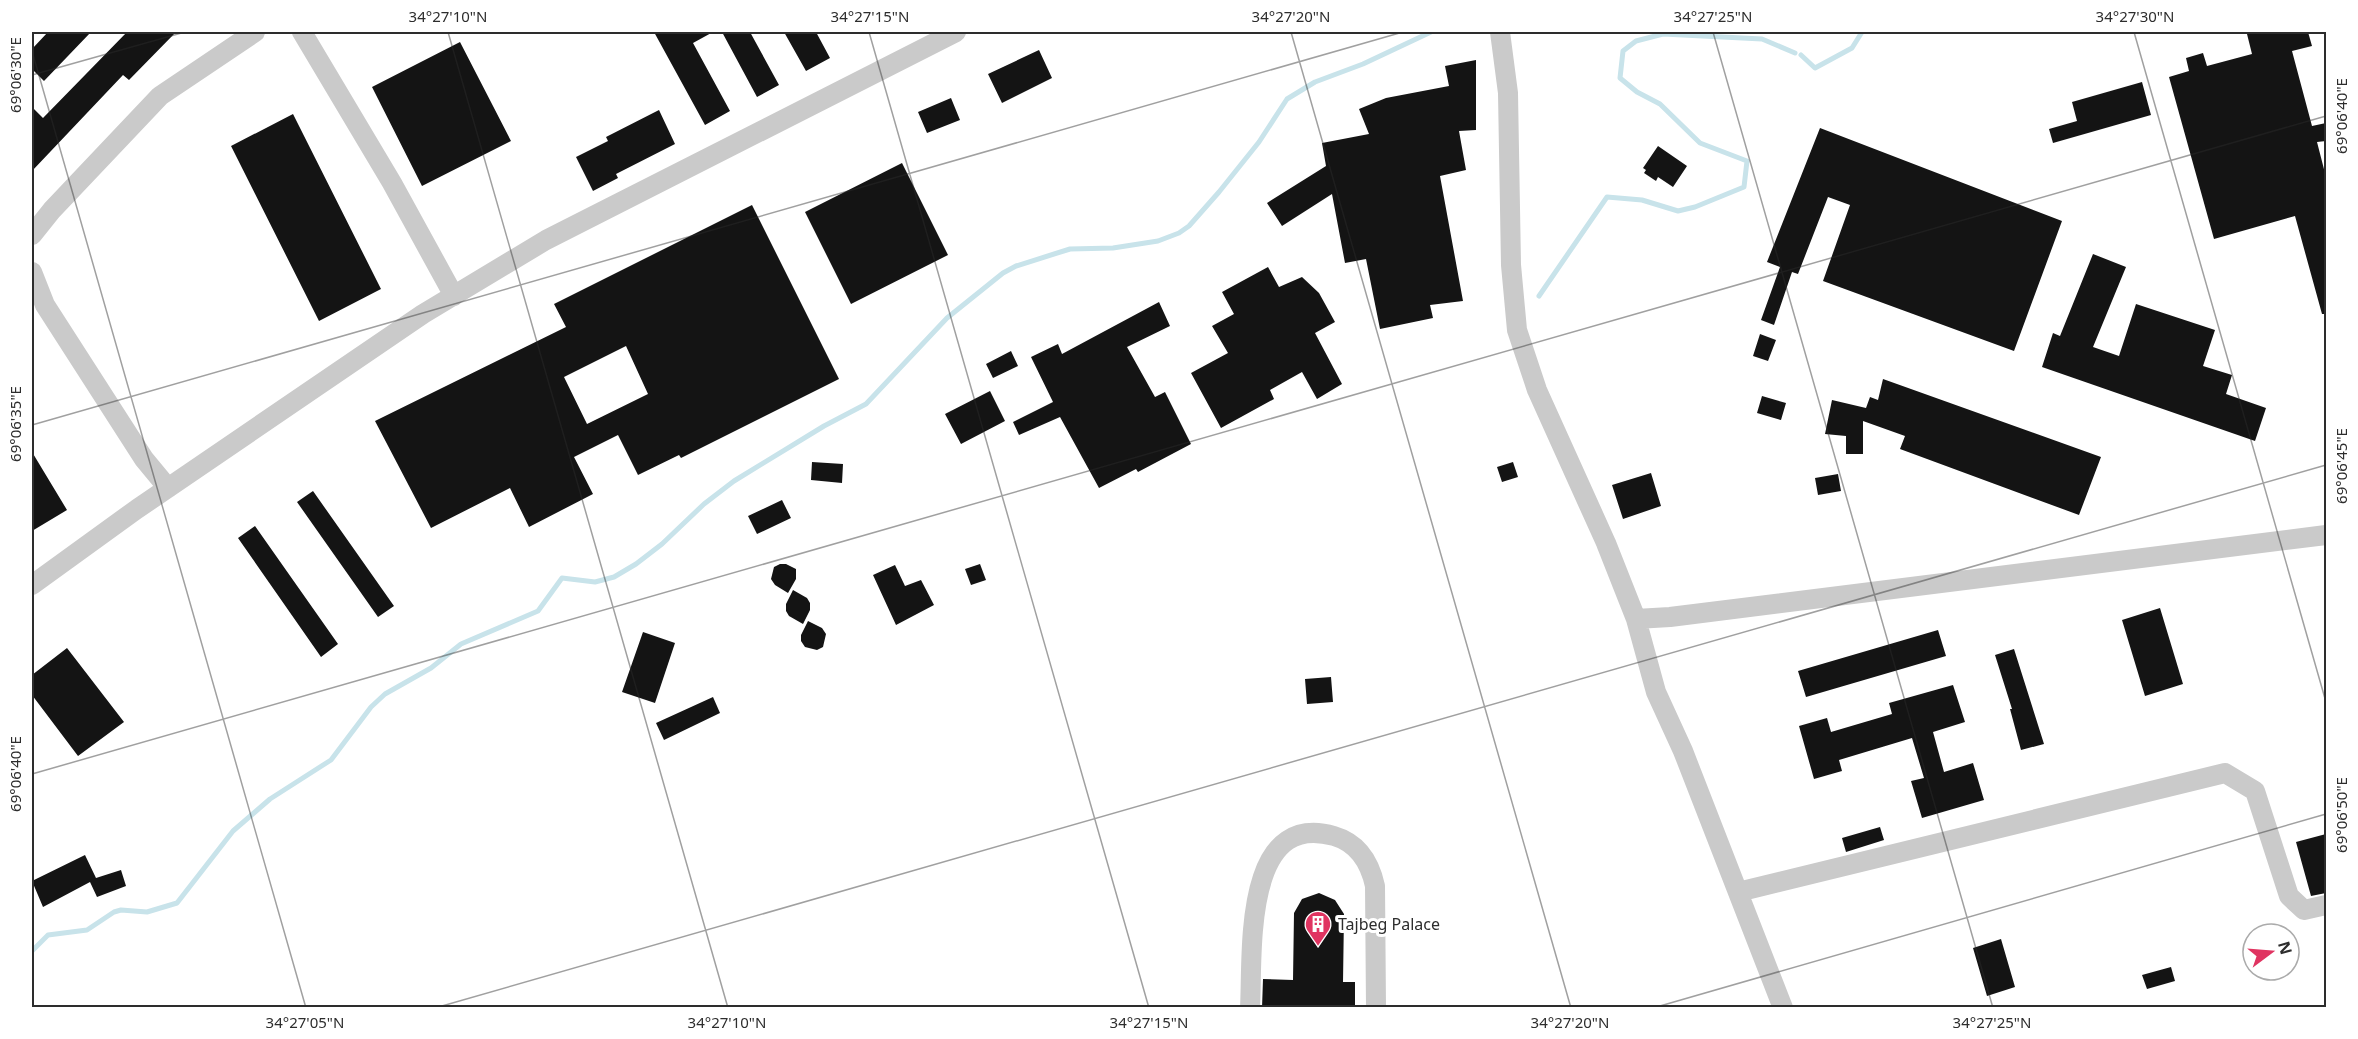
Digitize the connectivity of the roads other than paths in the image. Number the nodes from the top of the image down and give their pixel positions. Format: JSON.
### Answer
{"nodes":[{"id":1,"x":255,"y":32,"type":"edge"},
{"id":2,"x":302,"y":32,"type":"edge"},
{"id":3,"x":956,"y":32,"type":"edge"},
{"id":4,"x":1500,"y":32,"type":"edge"},
{"id":5,"x":929,"y":38,"type":"edge"},
{"id":6,"x":32,"y":235,"type":"edge"},
{"id":7,"x":32,"y":272,"type":"edge"},
{"id":8,"x":454,"y":296,"type":"junction"},
{"id":9,"x":168,"y":488,"type":"junction"},
{"id":10,"x":2326,"y":534,"type":"edge"},
{"id":11,"x":32,"y":585,"type":"edge"},
{"id":12,"x":1636,"y":619,"type":"junction"},
{"id":13,"x":1738,"y":892,"type":"junction"},
{"id":14,"x":2326,"y":905,"type":"edge"},
{"id":15,"x":1250,"y":1008,"type":"edge"},
{"id":16,"x":1376,"y":1008,"type":"edge"},
{"id":17,"x":1784,"y":1008,"type":"edge"}],
"edges":[{"from":1,"to":6,"type":"street"},
{"from":2,"to":8,"type":"street"},
{"from":3,"to":5,"type":"street"},
{"from":4,"to":12,"type":"street"},
{"from":5,"to":8,"type":"street"},
{"from":7,"to":9,"type":"street"},
{"from":8,"to":9,"type":"street"},
{"from":9,"to":11,"type":"street"},
{"from":10,"to":12,"type":"street"},
{"from":12,"to":13,"type":"street"},
{"from":13,"to":14,"type":"street"},
{"from":13,"to":17,"type":"street"},
{"from":15,"to":16,"type":"street"}]}
